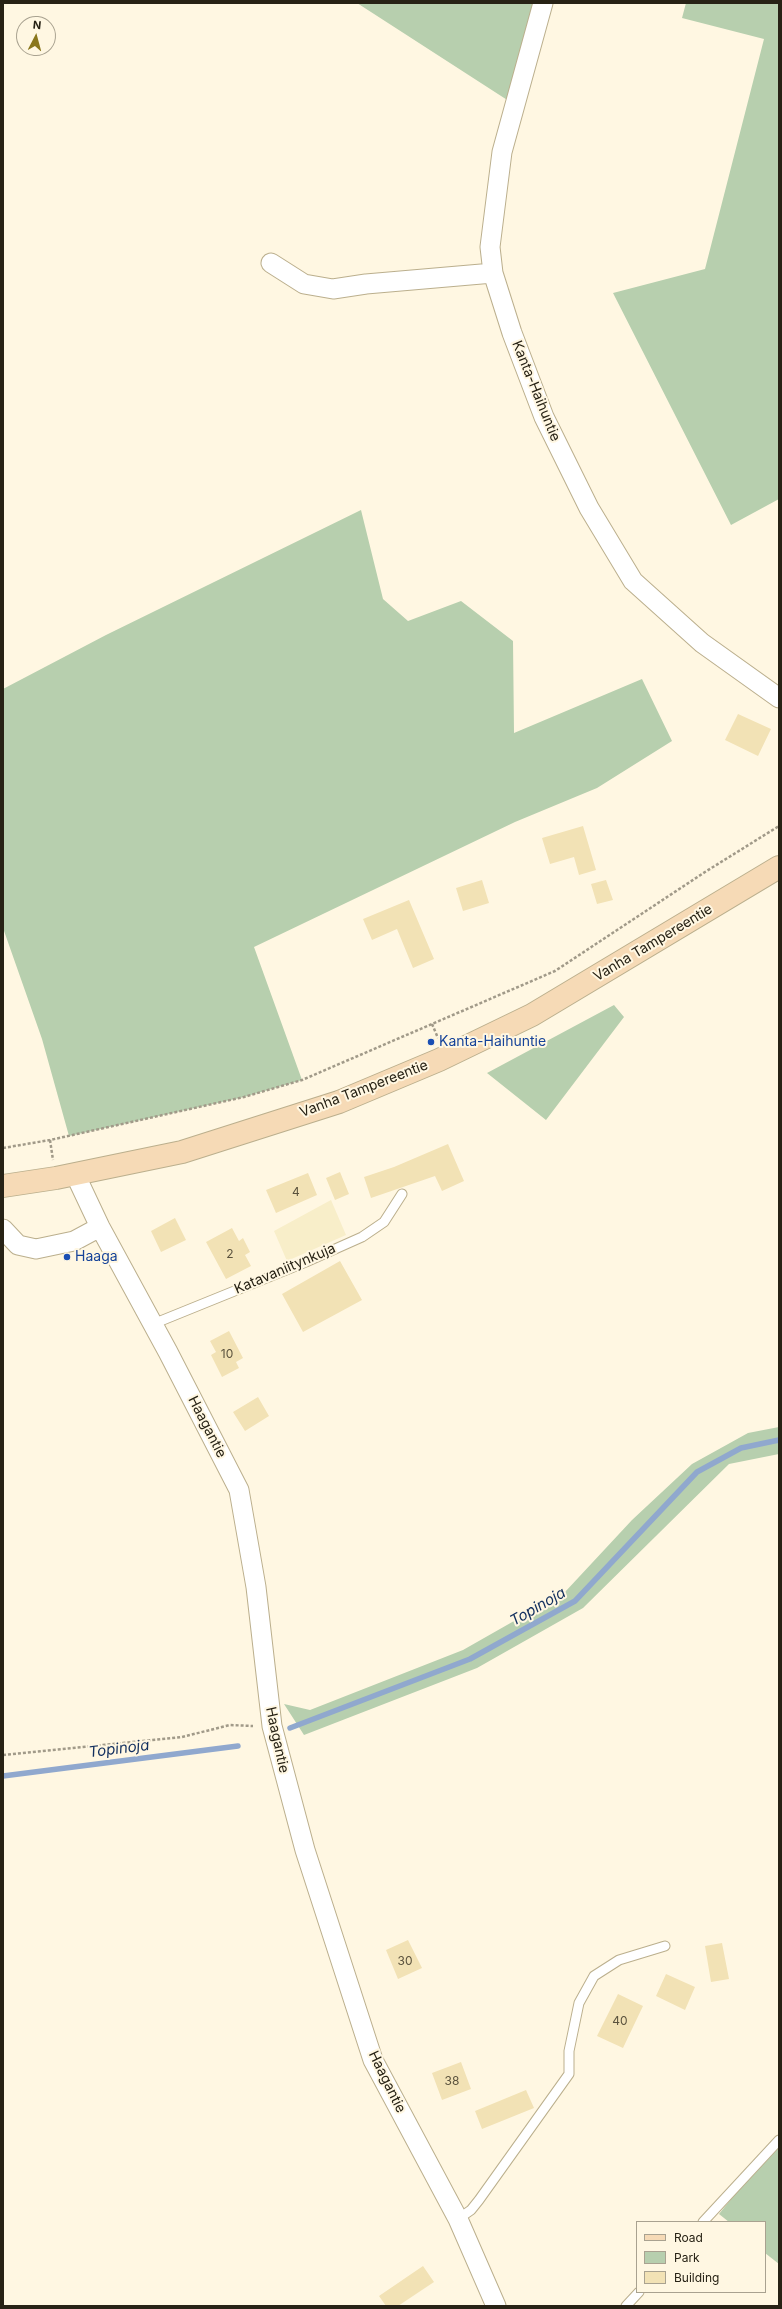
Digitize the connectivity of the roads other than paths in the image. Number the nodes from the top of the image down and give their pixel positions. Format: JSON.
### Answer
{"nodes":[{"id":1,"x":543,"y":3,"type":"edge"},
{"id":2,"x":271,"y":264,"type":"dead end"},
{"id":3,"x":493,"y":274,"type":"junction"},
{"id":4,"x":779,"y":698,"type":"edge"},
{"id":5,"x":779,"y":867,"type":"edge"},
{"id":6,"x":75,"y":1174,"type":"junction"},
{"id":7,"x":3,"y":1186,"type":"edge"},
{"id":8,"x":402,"y":1194,"type":"dead end"},
{"id":9,"x":100,"y":1227,"type":"junction"},
{"id":10,"x":3,"y":1229,"type":"edge"},
{"id":11,"x":153,"y":1324,"type":"junction"},
{"id":12,"x":665,"y":1946,"type":"dead end"},
{"id":13,"x":779,"y":2140,"type":"edge"},
{"id":14,"x":458,"y":2219,"type":"junction"},
{"id":15,"x":704,"y":2221,"type":"edge"},
{"id":16,"x":638,"y":2293,"type":"edge"},
{"id":17,"x":496,"y":2306,"type":"edge"},
{"id":18,"x":626,"y":2306,"type":"edge"}],
"edges":[{"from":1,"to":3,"type":"street","name":"Kanta-Haihuntie"},
{"from":2,"to":3,"type":"street"},
{"from":3,"to":4,"type":"street","name":"Kanta-Haihuntie"},
{"from":5,"to":6,"type":"main road","name":"Vanha Tampereentie"},
{"from":6,"to":7,"type":"main road","name":"Vanha Tampereentie"},
{"from":6,"to":9,"type":"street","name":"Haagantie"},
{"from":8,"to":11,"type":"lane","name":"Katavaniitynkuja"},
{"from":9,"to":10,"type":"street"},
{"from":9,"to":11,"type":"street","name":"Haagantie"},
{"from":11,"to":14,"type":"street","name":"Haagantie"},
{"from":12,"to":14,"type":"lane"},
{"from":13,"to":15,"type":"lane"},
{"from":14,"to":17,"type":"street","name":"Haagantie"},
{"from":16,"to":18,"type":"lane"}]}
